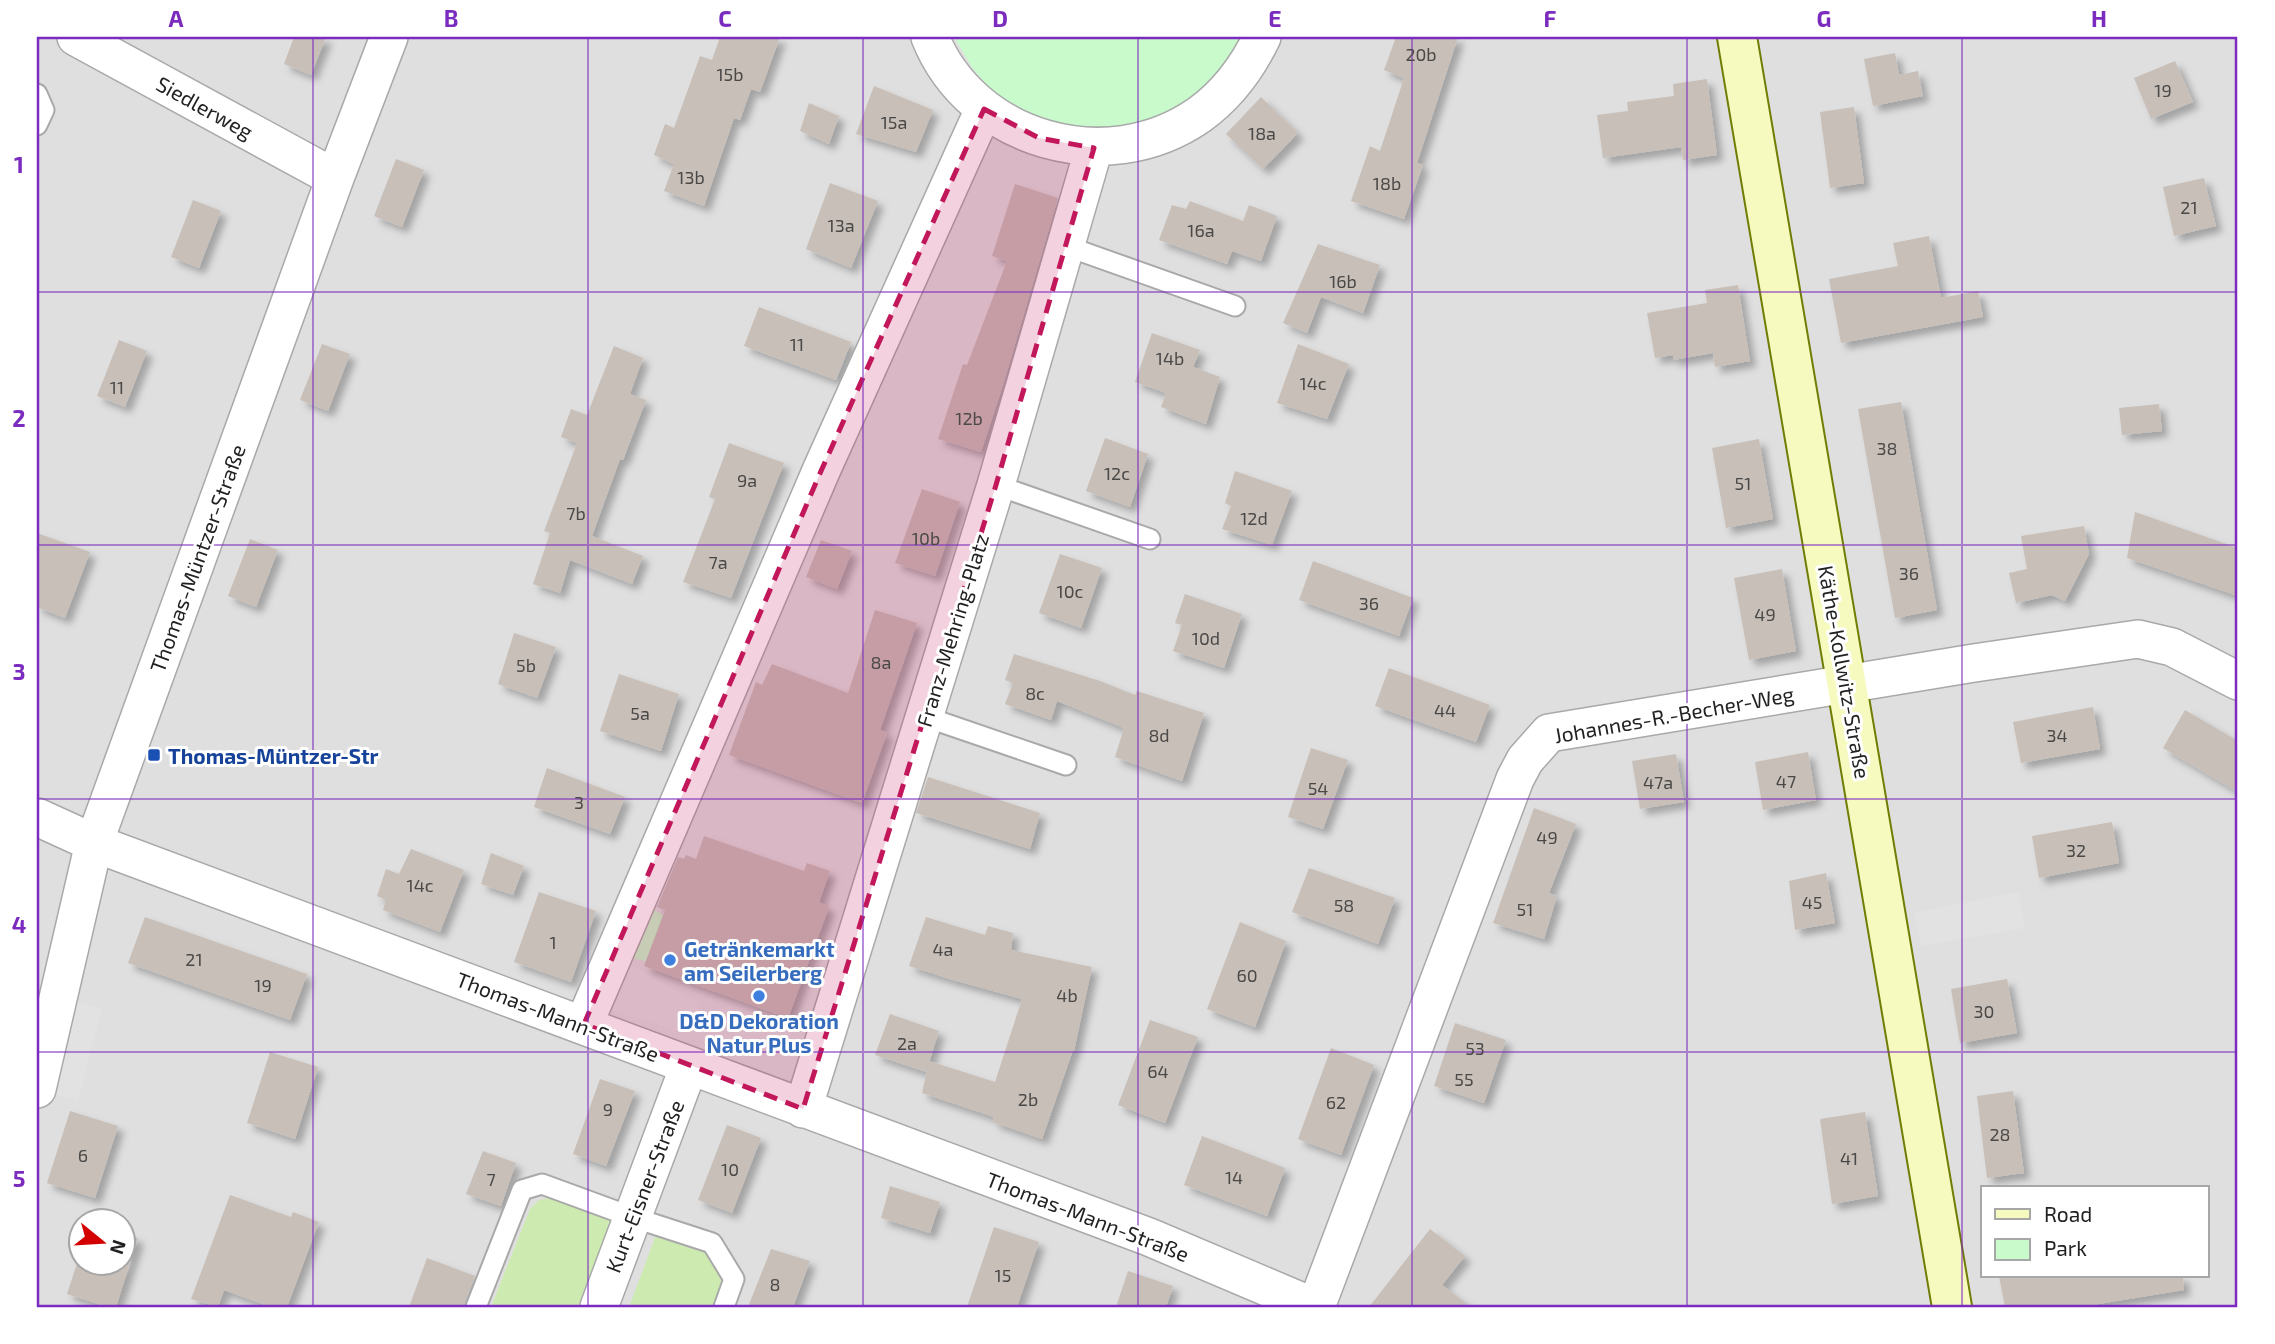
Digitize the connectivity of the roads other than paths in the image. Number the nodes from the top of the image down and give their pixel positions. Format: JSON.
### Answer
{"nodes":[{"id":1,"x":76,"y":37,"type":"edge"},
{"id":2,"x":389,"y":37,"type":"edge"},
{"id":3,"x":930,"y":37,"type":"edge"},
{"id":4,"x":1262,"y":37,"type":"edge"},
{"id":5,"x":1737,"y":37,"type":"edge"},
{"id":6,"x":37,"y":94,"type":"edge"},
{"id":7,"x":984,"y":109,"type":"junction"},
{"id":8,"x":37,"y":125,"type":"edge"},
{"id":9,"x":1094,"y":148,"type":"junction"},
{"id":10,"x":335,"y":178,"type":"junction"},
{"id":11,"x":1066,"y":246,"type":"junction"},
{"id":12,"x":1235,"y":306,"type":"dead end"},
{"id":13,"x":996,"y":485,"type":"junction"},
{"id":14,"x":1150,"y":539,"type":"dead end"},
{"id":15,"x":2238,"y":681,"type":"edge"},
{"id":16,"x":1848,"y":683,"type":"junction"},
{"id":17,"x":926,"y":717,"type":"junction"},
{"id":18,"x":1066,"y":765,"type":"dead end"},
{"id":19,"x":37,"y":817,"type":"edge"},
{"id":20,"x":94,"y":843,"type":"junction"},
{"id":21,"x":584,"y":1024,"type":"junction"},
{"id":22,"x":689,"y":1066,"type":"junction"},
{"id":23,"x":37,"y":1089,"type":"edge"},
{"id":24,"x":803,"y":1109,"type":"junction"},
{"id":25,"x":632,"y":1217,"type":"junction"},
{"id":26,"x":476,"y":1307,"type":"edge"},
{"id":27,"x":599,"y":1307,"type":"edge"},
{"id":28,"x":724,"y":1307,"type":"edge"},
{"id":29,"x":1315,"y":1307,"type":"edge"},
{"id":30,"x":1952,"y":1307,"type":"edge"}],
"edges":[{"from":1,"to":10,"type":"street","name":"Siedlerweg"},
{"from":2,"to":10,"type":"street","name":"Thomas-Müntzer-Straße"},
{"from":3,"to":7,"type":"street"},
{"from":4,"to":9,"type":"street"},
{"from":5,"to":16,"type":"street","name":"Käthe-Kollwitz-Straße"},
{"from":6,"to":8,"type":"lane"},
{"from":7,"to":9,"type":"street"},
{"from":7,"to":21,"type":"street"},
{"from":9,"to":11,"type":"street","name":"Franz-Mehring-Platz"},
{"from":10,"to":20,"type":"street","name":"Thomas-Müntzer-Straße"},
{"from":11,"to":12,"type":"lane"},
{"from":11,"to":13,"type":"street","name":"Franz-Mehring-Platz"},
{"from":13,"to":14,"type":"lane"},
{"from":13,"to":17,"type":"street","name":"Franz-Mehring-Platz"},
{"from":15,"to":16,"type":"street","name":"Johannes-R.-Becher-Weg"},
{"from":16,"to":29,"type":"street","name":"Johannes-R.-Becher-Weg"},
{"from":16,"to":30,"type":"street","name":"Käthe-Kollwitz-Straße"},
{"from":17,"to":18,"type":"lane"},
{"from":17,"to":24,"type":"street","name":"Franz-Mehring-Platz"},
{"from":19,"to":20,"type":"street","name":"Thomas-Mann-Straße"},
{"from":20,"to":21,"type":"street","name":"Thomas-Mann-Straße"},
{"from":20,"to":23,"type":"street","name":"Thomas-Müntzer-Straße"},
{"from":21,"to":22,"type":"street","name":"Thomas-Mann-Straße"},
{"from":22,"to":24,"type":"street","name":"Thomas-Mann-Straße"},
{"from":22,"to":25,"type":"street","name":"Kurt-Eisner-Straße"},
{"from":24,"to":29,"type":"street","name":"Thomas-Mann-Straße"},
{"from":25,"to":26,"type":"lane"},
{"from":25,"to":27,"type":"street","name":"Kurt-Eisner-Straße"},
{"from":25,"to":28,"type":"lane"}]}
